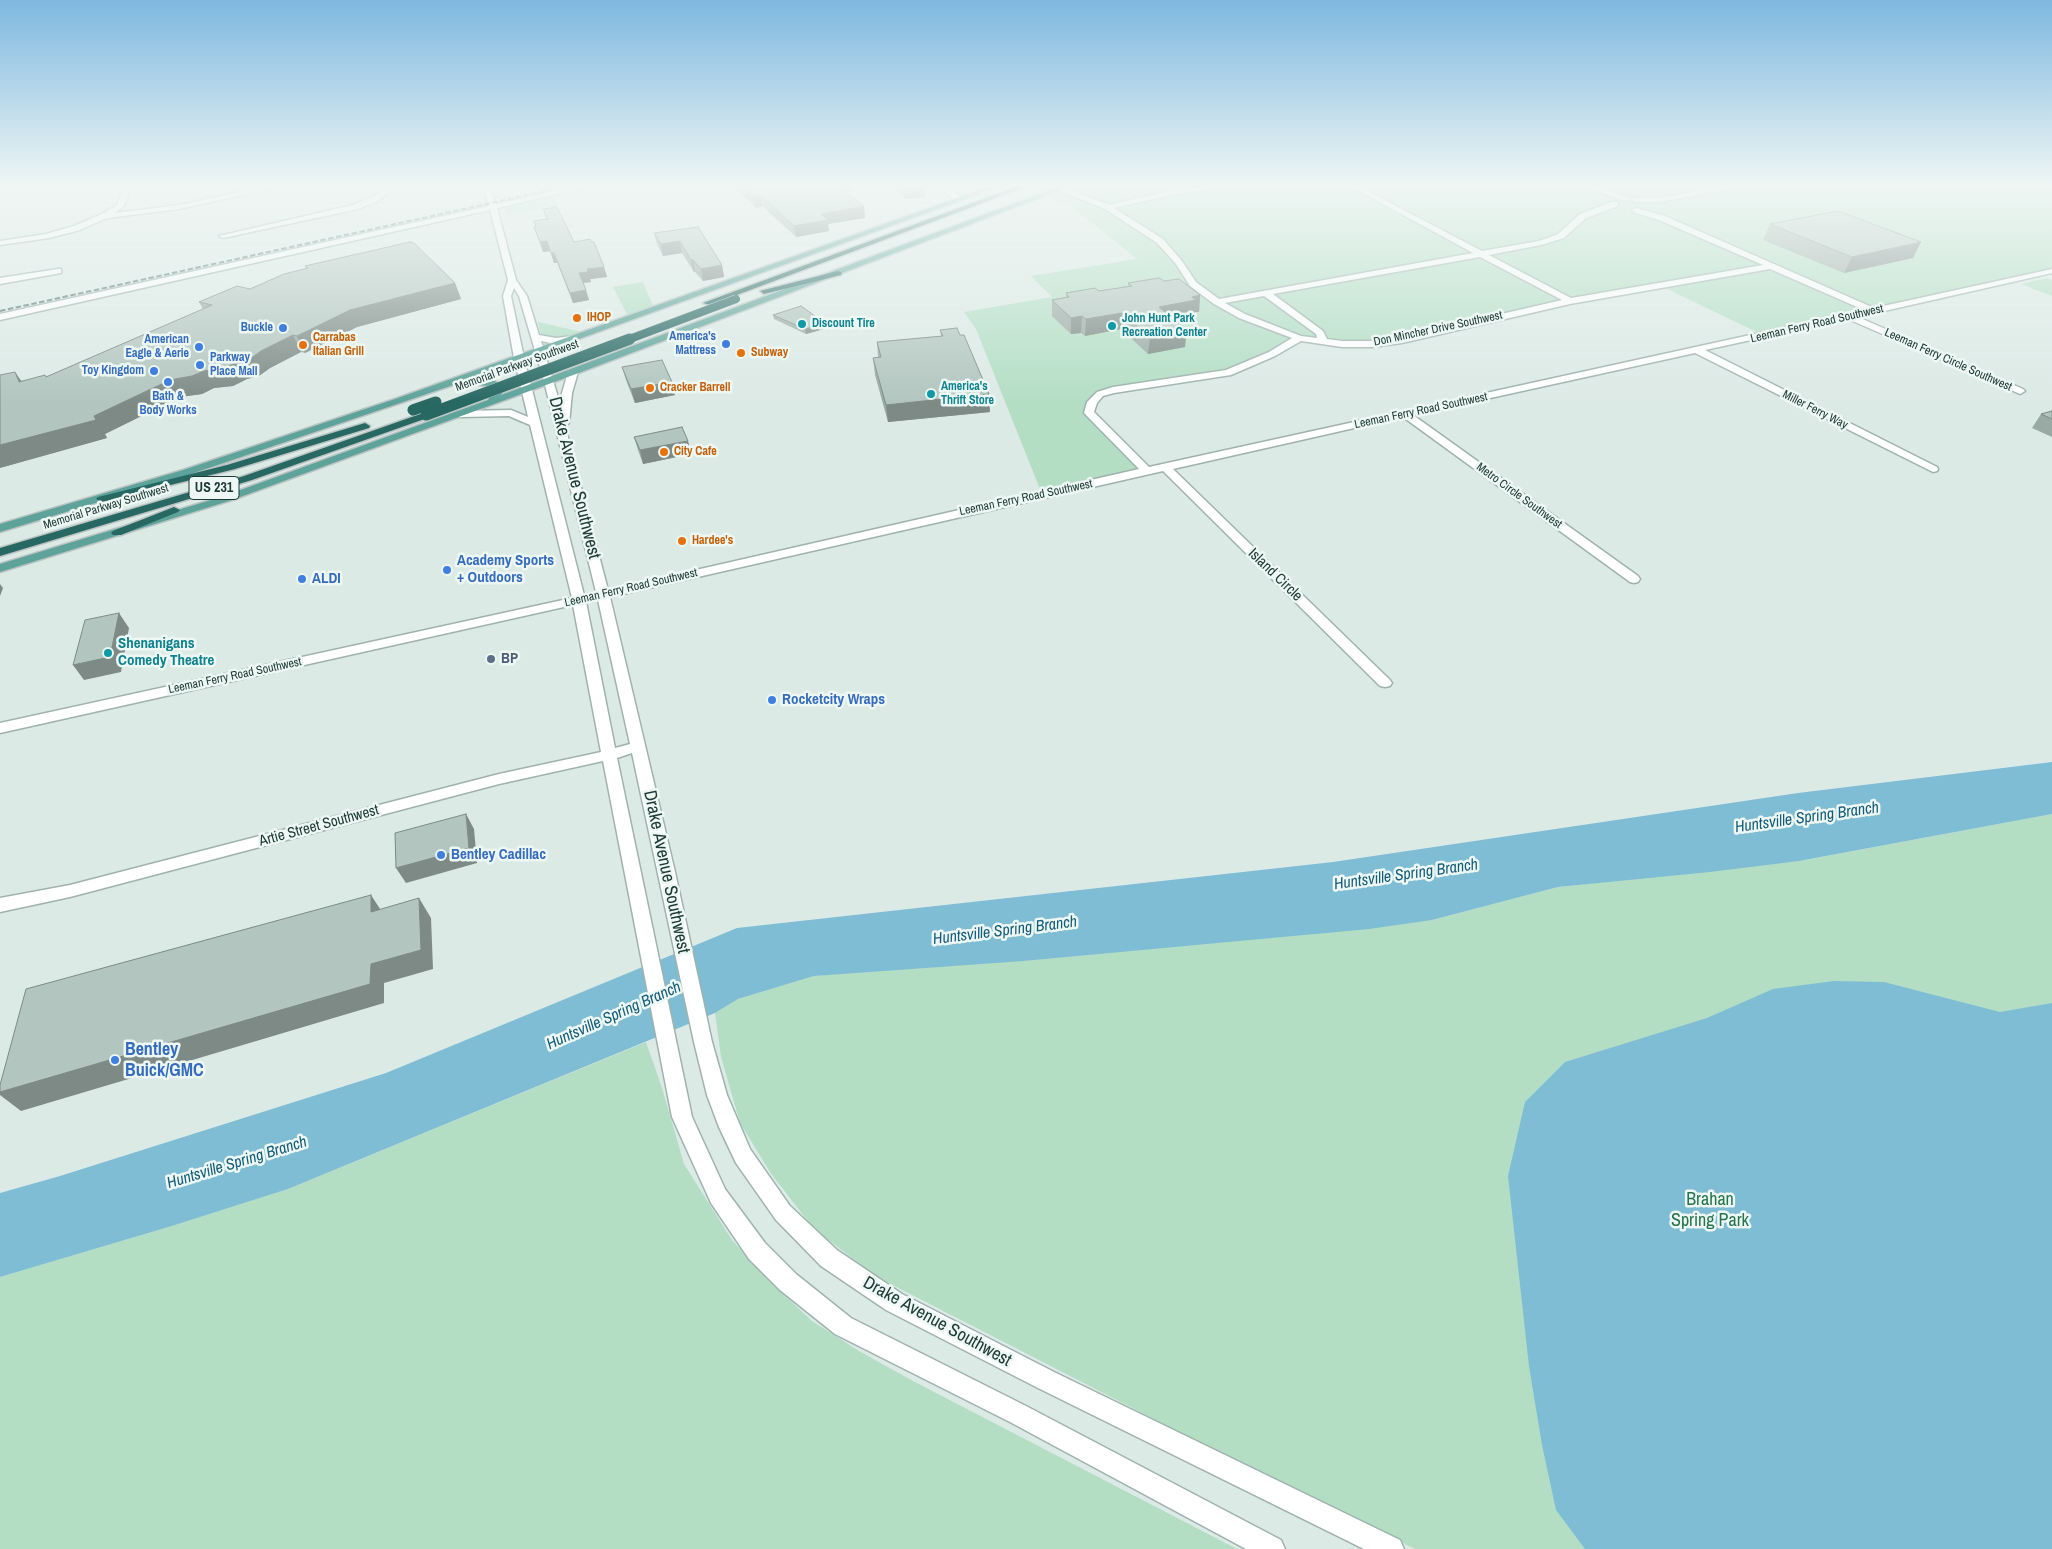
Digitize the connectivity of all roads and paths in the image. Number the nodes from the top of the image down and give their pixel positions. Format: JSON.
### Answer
{"nodes":[{"id":1,"x":263,"y":258,"type":"edge"},
{"id":2,"x":506,"y":258,"type":"edge"},
{"id":3,"x":796,"y":258,"type":"edge"},
{"id":4,"x":828,"y":258,"type":"edge"},
{"id":5,"x":844,"y":258,"type":"edge"},
{"id":6,"x":877,"y":258,"type":"edge"},
{"id":7,"x":1175,"y":258,"type":"edge"},
{"id":8,"x":1465,"y":258,"type":"edge"},
{"id":9,"x":1489,"y":258,"type":"edge"},
{"id":10,"x":1753,"y":258,"type":"edge"},
{"id":11,"x":791,"y":260,"type":"junction"},
{"id":12,"x":1771,"y":266,"type":"junction"},
{"id":13,"x":58,"y":271,"type":"dead end"},
{"id":14,"x":2052,"y":271,"type":"edge"},
{"id":15,"x":838,"y":273,"type":"junction"},
{"id":16,"x":512,"y":280,"type":"junction"},
{"id":17,"x":0,"y":281,"type":"edge"},
{"id":18,"x":1265,"y":294,"type":"junction"},
{"id":19,"x":507,"y":299,"type":"junction"},
{"id":20,"x":736,"y":299,"type":"junction"},
{"id":21,"x":524,"y":301,"type":"junction"},
{"id":22,"x":1570,"y":301,"type":"junction"},
{"id":23,"x":1217,"y":302,"type":"junction"},
{"id":24,"x":707,"y":303,"type":"junction"},
{"id":25,"x":1874,"y":311,"type":"junction"},
{"id":26,"x":1849,"y":316,"type":"junction"},
{"id":27,"x":0,"y":317,"type":"edge"},
{"id":28,"x":536,"y":337,"type":"junction"},
{"id":29,"x":1299,"y":338,"type":"junction"},
{"id":30,"x":574,"y":339,"type":"junction"},
{"id":31,"x":1323,"y":342,"type":"junction"},
{"id":32,"x":1697,"y":350,"type":"junction"},
{"id":33,"x":539,"y":352,"type":"junction"},
{"id":34,"x":519,"y":358,"type":"junction"},
{"id":35,"x":603,"y":361,"type":"junction"},
{"id":36,"x":573,"y":372,"type":"junction"},
{"id":37,"x":549,"y":381,"type":"junction"},
{"id":38,"x":452,"y":382,"type":"junction"},
{"id":39,"x":528,"y":389,"type":"junction"},
{"id":40,"x":2020,"y":391,"type":"dead end"},
{"id":41,"x":487,"y":404,"type":"junction"},
{"id":42,"x":414,"y":410,"type":"junction"},
{"id":43,"x":460,"y":414,"type":"junction"},
{"id":44,"x":1405,"y":414,"type":"junction"},
{"id":45,"x":536,"y":424,"type":"junction"},
{"id":46,"x":563,"y":437,"type":"junction"},
{"id":47,"x":1165,"y":467,"type":"junction"},
{"id":48,"x":1933,"y":469,"type":"dead end"},
{"id":49,"x":1147,"y":471,"type":"junction"},
{"id":50,"x":248,"y":478,"type":"junction"},
{"id":51,"x":102,"y":498,"type":"junction"},
{"id":52,"x":579,"y":500,"type":"junction"},
{"id":53,"x":556,"y":504,"type":"junction"},
{"id":54,"x":585,"y":521,"type":"junction"},
{"id":55,"x":562,"y":526,"type":"junction"},
{"id":56,"x":0,"y":528,"type":"edge"},
{"id":57,"x":118,"y":533,"type":"junction"},
{"id":58,"x":0,"y":545,"type":"edge"},
{"id":59,"x":0,"y":552,"type":"edge"},
{"id":60,"x":0,"y":568,"type":"edge"},
{"id":61,"x":1634,"y":578,"type":"dead end"},
{"id":62,"x":603,"y":595,"type":"junction"},
{"id":63,"x":579,"y":601,"type":"junction"},
{"id":64,"x":1385,"y":683,"type":"dead end"},
{"id":65,"x":0,"y":728,"type":"edge"},
{"id":66,"x":637,"y":747,"type":"junction"},
{"id":67,"x":609,"y":755,"type":"junction"},
{"id":68,"x":0,"y":905,"type":"edge"},
{"id":69,"x":1272,"y":1549,"type":"edge"},
{"id":70,"x":1391,"y":1549,"type":"edge"}],
"edges":[{"from":1,"to":27,"type":"street"},
{"from":2,"to":16,"type":"street","name":"Drake Avenue Southwest"},
{"from":3,"to":11,"type":"main road"},
{"from":4,"to":24,"type":"highway","name":"Memorial Parkway Southwest","number":"US 231"},
{"from":5,"to":20,"type":"highway","name":"Memorial Parkway Southwest","number":"US 231"},
{"from":6,"to":15,"type":"main road"},
{"from":7,"to":23,"type":"street","name":"Don Mincher Drive Southwest"},
{"from":8,"to":18,"type":"street"},
{"from":9,"to":22,"type":"street"},
{"from":10,"to":12,"type":"street"},
{"from":11,"to":24,"type":"highway"},
{"from":11,"to":30,"type":"main road"},
{"from":12,"to":22,"type":"street","name":"Don Mincher Drive Southwest"},
{"from":12,"to":25,"type":"street"},
{"from":13,"to":17,"type":"street"},
{"from":14,"to":25,"type":"street","name":"Leeman Ferry Road Southwest"},
{"from":15,"to":20,"type":"highway"},
{"from":15,"to":35,"type":"main road"},
{"from":16,"to":19,"type":"street","name":"Drake Avenue Southwest"},
{"from":16,"to":21,"type":"street","name":"Drake Avenue Southwest"},
{"from":18,"to":23,"type":"street"},
{"from":18,"to":31,"type":"street"},
{"from":19,"to":21,"type":"street"},
{"from":19,"to":34,"type":"street","name":"Drake Avenue Southwest"},
{"from":20,"to":50,"type":"highway","name":"Memorial Parkway Southwest","number":"US 231","bridge":true},
{"from":21,"to":28,"type":"street","name":"Drake Avenue Southwest"},
{"from":22,"to":31,"type":"street","name":"Don Mincher Drive Southwest"},
{"from":23,"to":29,"type":"street","name":"Don Mincher Drive Southwest"},
{"from":24,"to":42,"type":"highway","name":"Memorial Parkway Southwest","number":"US 231","bridge":true},
{"from":25,"to":26,"type":"street","name":"Leeman Ferry Road Southwest"},
{"from":26,"to":32,"type":"street","name":"Leeman Ferry Road Southwest"},
{"from":26,"to":40,"type":"street","name":"Leeman Ferry Circle Southwest"},
{"from":28,"to":30,"type":"street"},
{"from":28,"to":33,"type":"street","name":"Drake Avenue Southwest"},
{"from":29,"to":31,"type":"street","name":"Don Mincher Drive Southwest"},
{"from":29,"to":49,"type":"street"},
{"from":30,"to":33,"type":"main road"},
{"from":30,"to":35,"type":"main road"},
{"from":32,"to":44,"type":"street","name":"Leeman Ferry Road Southwest"},
{"from":32,"to":48,"type":"street","name":"Miller Ferry Way"},
{"from":33,"to":34,"type":"main road"},
{"from":33,"to":37,"type":"street","name":"Drake Avenue Southwest"},
{"from":34,"to":38,"type":"main road"},
{"from":34,"to":39,"type":"street","name":"Drake Avenue Southwest"},
{"from":35,"to":36,"type":"main road"},
{"from":36,"to":37,"type":"main road"},
{"from":36,"to":46,"type":"street"},
{"from":37,"to":39,"type":"main road"},
{"from":37,"to":46,"type":"street","name":"Drake Avenue Southwest"},
{"from":38,"to":41,"type":"main road"},
{"from":38,"to":51,"type":"main road"},
{"from":39,"to":41,"type":"main road"},
{"from":39,"to":45,"type":"street","name":"Drake Avenue Southwest"},
{"from":41,"to":43,"type":"main road"},
{"from":42,"to":51,"type":"highway"},
{"from":42,"to":58,"type":"highway","name":"Memorial Parkway Southwest","number":"US 231"},
{"from":43,"to":45,"type":"street"},
{"from":43,"to":57,"type":"main road"},
{"from":44,"to":47,"type":"street","name":"Leeman Ferry Road Southwest"},
{"from":44,"to":61,"type":"street","name":"Metro Circle Southwest"},
{"from":45,"to":53,"type":"street","name":"Drake Avenue Southwest"},
{"from":46,"to":52,"type":"street","name":"Drake Avenue Southwest"},
{"from":47,"to":49,"type":"street","name":"Leeman Ferry Road Southwest"},
{"from":47,"to":64,"type":"street","name":"Island Circle"},
{"from":49,"to":62,"type":"street","name":"Leeman Ferry Road Southwest"},
{"from":50,"to":57,"type":"highway"},
{"from":50,"to":59,"type":"highway","name":"Memorial Parkway Southwest","number":"US 231"},
{"from":51,"to":56,"type":"main road"},
{"from":52,"to":53,"type":"street"},
{"from":52,"to":54,"type":"street","name":"Drake Avenue Southwest"},
{"from":53,"to":55,"type":"street","name":"Drake Avenue Southwest"},
{"from":54,"to":55,"type":"street"},
{"from":54,"to":62,"type":"street","name":"Drake Avenue Southwest"},
{"from":55,"to":63,"type":"street","name":"Drake Avenue Southwest"},
{"from":57,"to":60,"type":"main road"},
{"from":62,"to":63,"type":"street","name":"Leeman Ferry Road Southwest"},
{"from":62,"to":66,"type":"street","name":"Drake Avenue Southwest"},
{"from":63,"to":65,"type":"street","name":"Leeman Ferry Road Southwest"},
{"from":63,"to":67,"type":"street","name":"Drake Avenue Southwest"},
{"from":66,"to":67,"type":"street","name":"Artie Street Southwest"},
{"from":66,"to":70,"type":"street","name":"Drake Avenue Southwest"},
{"from":67,"to":68,"type":"street","name":"Artie Street Southwest"},
{"from":67,"to":69,"type":"street","name":"Drake Avenue Southwest"}]}
